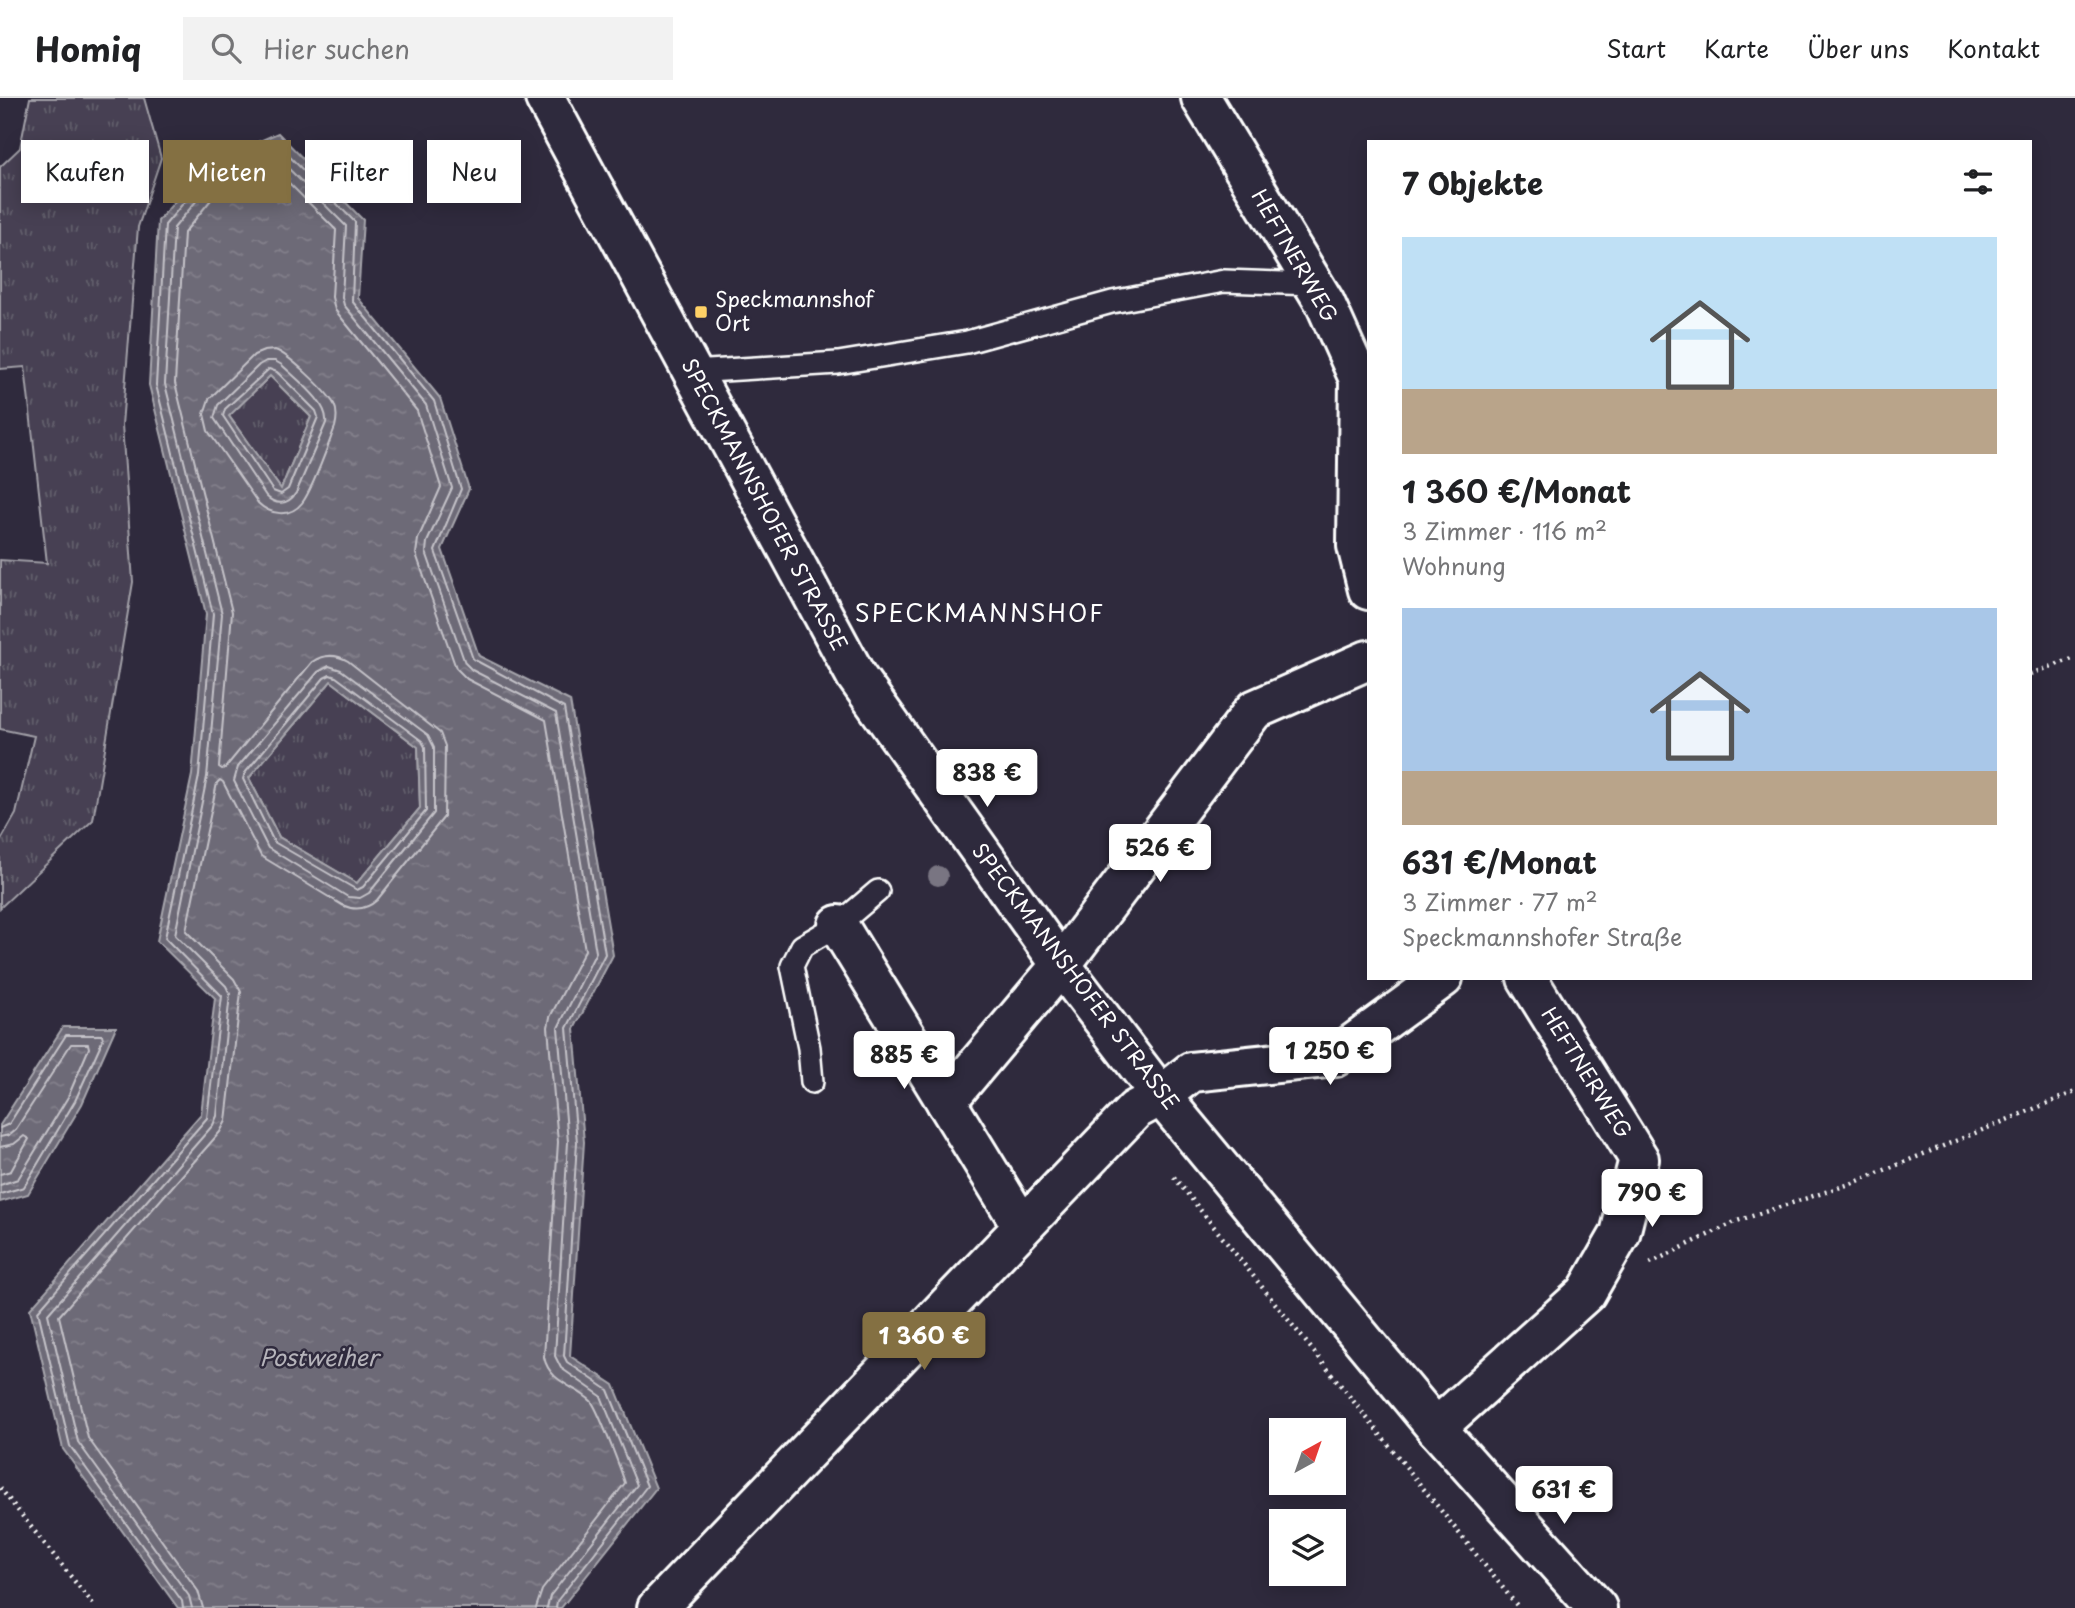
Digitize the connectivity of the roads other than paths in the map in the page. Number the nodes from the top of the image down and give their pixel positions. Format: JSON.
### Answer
{"nodes":[{"id":1,"x":545,"y":98,"type":"edge"},
{"id":2,"x":1201,"y":98,"type":"edge"},
{"id":3,"x":1313,"y":284,"type":"junction"},
{"id":4,"x":692,"y":372,"type":"junction"},
{"id":5,"x":1367,"y":586,"type":"edge"},
{"id":6,"x":1367,"y":660,"type":"edge"},
{"id":7,"x":878,"y":891,"type":"dead end"},
{"id":8,"x":838,"y":925,"type":"junction"},
{"id":9,"x":1061,"y":965,"type":"junction"},
{"id":10,"x":1440,"y":980,"type":"edge"},
{"id":11,"x":1528,"y":980,"type":"edge"},
{"id":12,"x":812,"y":1082,"type":"dead end"},
{"id":13,"x":1161,"y":1096,"type":"junction"},
{"id":14,"x":946,"y":1102,"type":"junction"},
{"id":15,"x":1022,"y":1226,"type":"junction"},
{"id":16,"x":1436,"y":1428,"type":"junction"},
{"id":17,"x":657,"y":1608,"type":"edge"},
{"id":18,"x":1597,"y":1608,"type":"edge"}],
"edges":[{"from":1,"to":4,"type":"street","name":"SPECKMANNSHOFER STRASSE"},
{"from":2,"to":3,"type":"street","name":"HEFTNERWEG"},
{"from":3,"to":4,"type":"lane"},
{"from":3,"to":5,"type":"street","name":"HEFTNERWEG"},
{"from":4,"to":9,"type":"street","name":"SPECKMANNSHOFER STRASSE"},
{"from":6,"to":9,"type":"street"},
{"from":7,"to":8,"type":"lane"},
{"from":8,"to":12,"type":"lane"},
{"from":8,"to":14,"type":"street"},
{"from":9,"to":13,"type":"street","name":"SPECKMANNSHOFER STRASSE"},
{"from":9,"to":14,"type":"street"},
{"from":10,"to":13,"type":"street"},
{"from":11,"to":16,"type":"street","name":"HEFTNERWEG"},
{"from":13,"to":15,"type":"street"},
{"from":13,"to":16,"type":"street","name":"SPECKMANNSHOFER STRASSE"},
{"from":14,"to":15,"type":"street"},
{"from":15,"to":17,"type":"street"},
{"from":16,"to":18,"type":"street","name":"SPECKMANNSHOFER STRASSE"}]}
